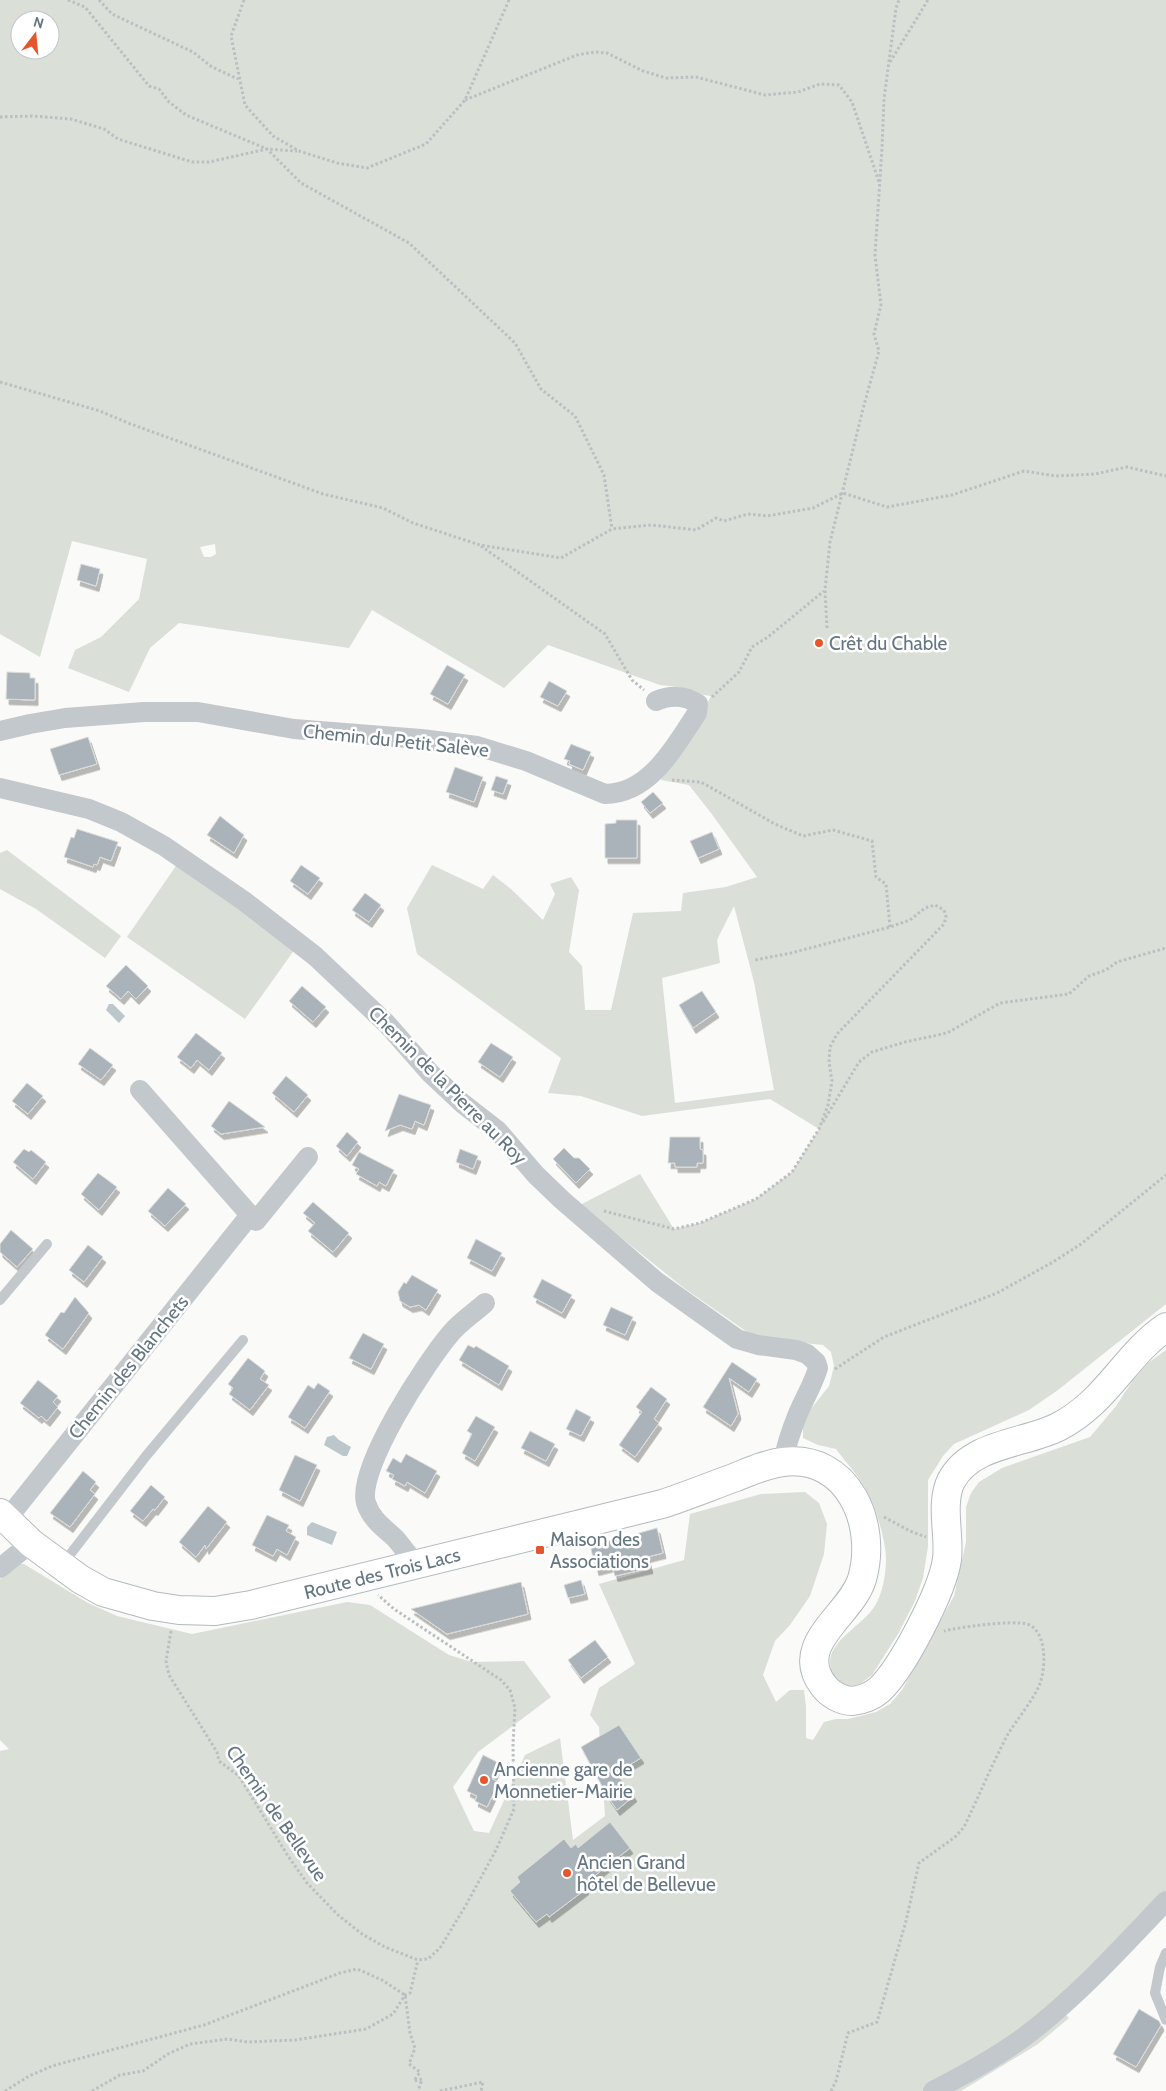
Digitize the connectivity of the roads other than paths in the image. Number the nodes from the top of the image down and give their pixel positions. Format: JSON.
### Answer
{"nodes":[{"id":1,"x":656,"y":701,"type":"road end"},
{"id":2,"x":0,"y":732,"type":"edge"},
{"id":3,"x":0,"y":788,"type":"edge"},
{"id":4,"x":140,"y":1090,"type":"dead end"},
{"id":5,"x":308,"y":1157,"type":"dead end"},
{"id":6,"x":250,"y":1215,"type":"junction"},
{"id":7,"x":47,"y":1244,"type":"dead end"},
{"id":8,"x":0,"y":1300,"type":"edge"},
{"id":9,"x":485,"y":1303,"type":"dead end"},
{"id":10,"x":1166,"y":1326,"type":"edge"},
{"id":11,"x":243,"y":1340,"type":"dead end"},
{"id":12,"x":783,"y":1462,"type":"junction"},
{"id":13,"x":3,"y":1516,"type":"edge"},
{"id":14,"x":31,"y":1544,"type":"junction"},
{"id":15,"x":416,"y":1565,"type":"junction"},
{"id":16,"x":61,"y":1566,"type":"junction"},
{"id":17,"x":0,"y":1568,"type":"edge"},
{"id":18,"x":1166,"y":1901,"type":"edge"},
{"id":19,"x":1166,"y":1953,"type":"edge"},
{"id":20,"x":1166,"y":2020,"type":"edge"},
{"id":21,"x":933,"y":2091,"type":"edge"}],
"edges":[{"from":1,"to":2,"type":"street","name":"Chemin du Petit Salève"},
{"from":3,"to":12,"type":"street","name":"Chemin de la Pierre au Roy"},
{"from":4,"to":6,"type":"street"},
{"from":5,"to":6,"type":"street"},
{"from":6,"to":13,"type":"street","name":"Chemin des Blanchets"},
{"from":7,"to":8,"type":"lane"},
{"from":9,"to":15,"type":"street"},
{"from":10,"to":12,"type":"street","name":"Route des Trois Lacs"},
{"from":11,"to":16,"type":"lane"},
{"from":12,"to":15,"type":"street","name":"Route des Trois Lacs"},
{"from":13,"to":14,"type":"street","name":"Route des Trois Lacs"},
{"from":14,"to":16,"type":"street","name":"Route des Trois Lacs"},
{"from":14,"to":17,"type":"street"},
{"from":15,"to":16,"type":"street","name":"Route des Trois Lacs"},
{"from":18,"to":21,"type":"street"},
{"from":19,"to":20,"type":"lane"}]}
